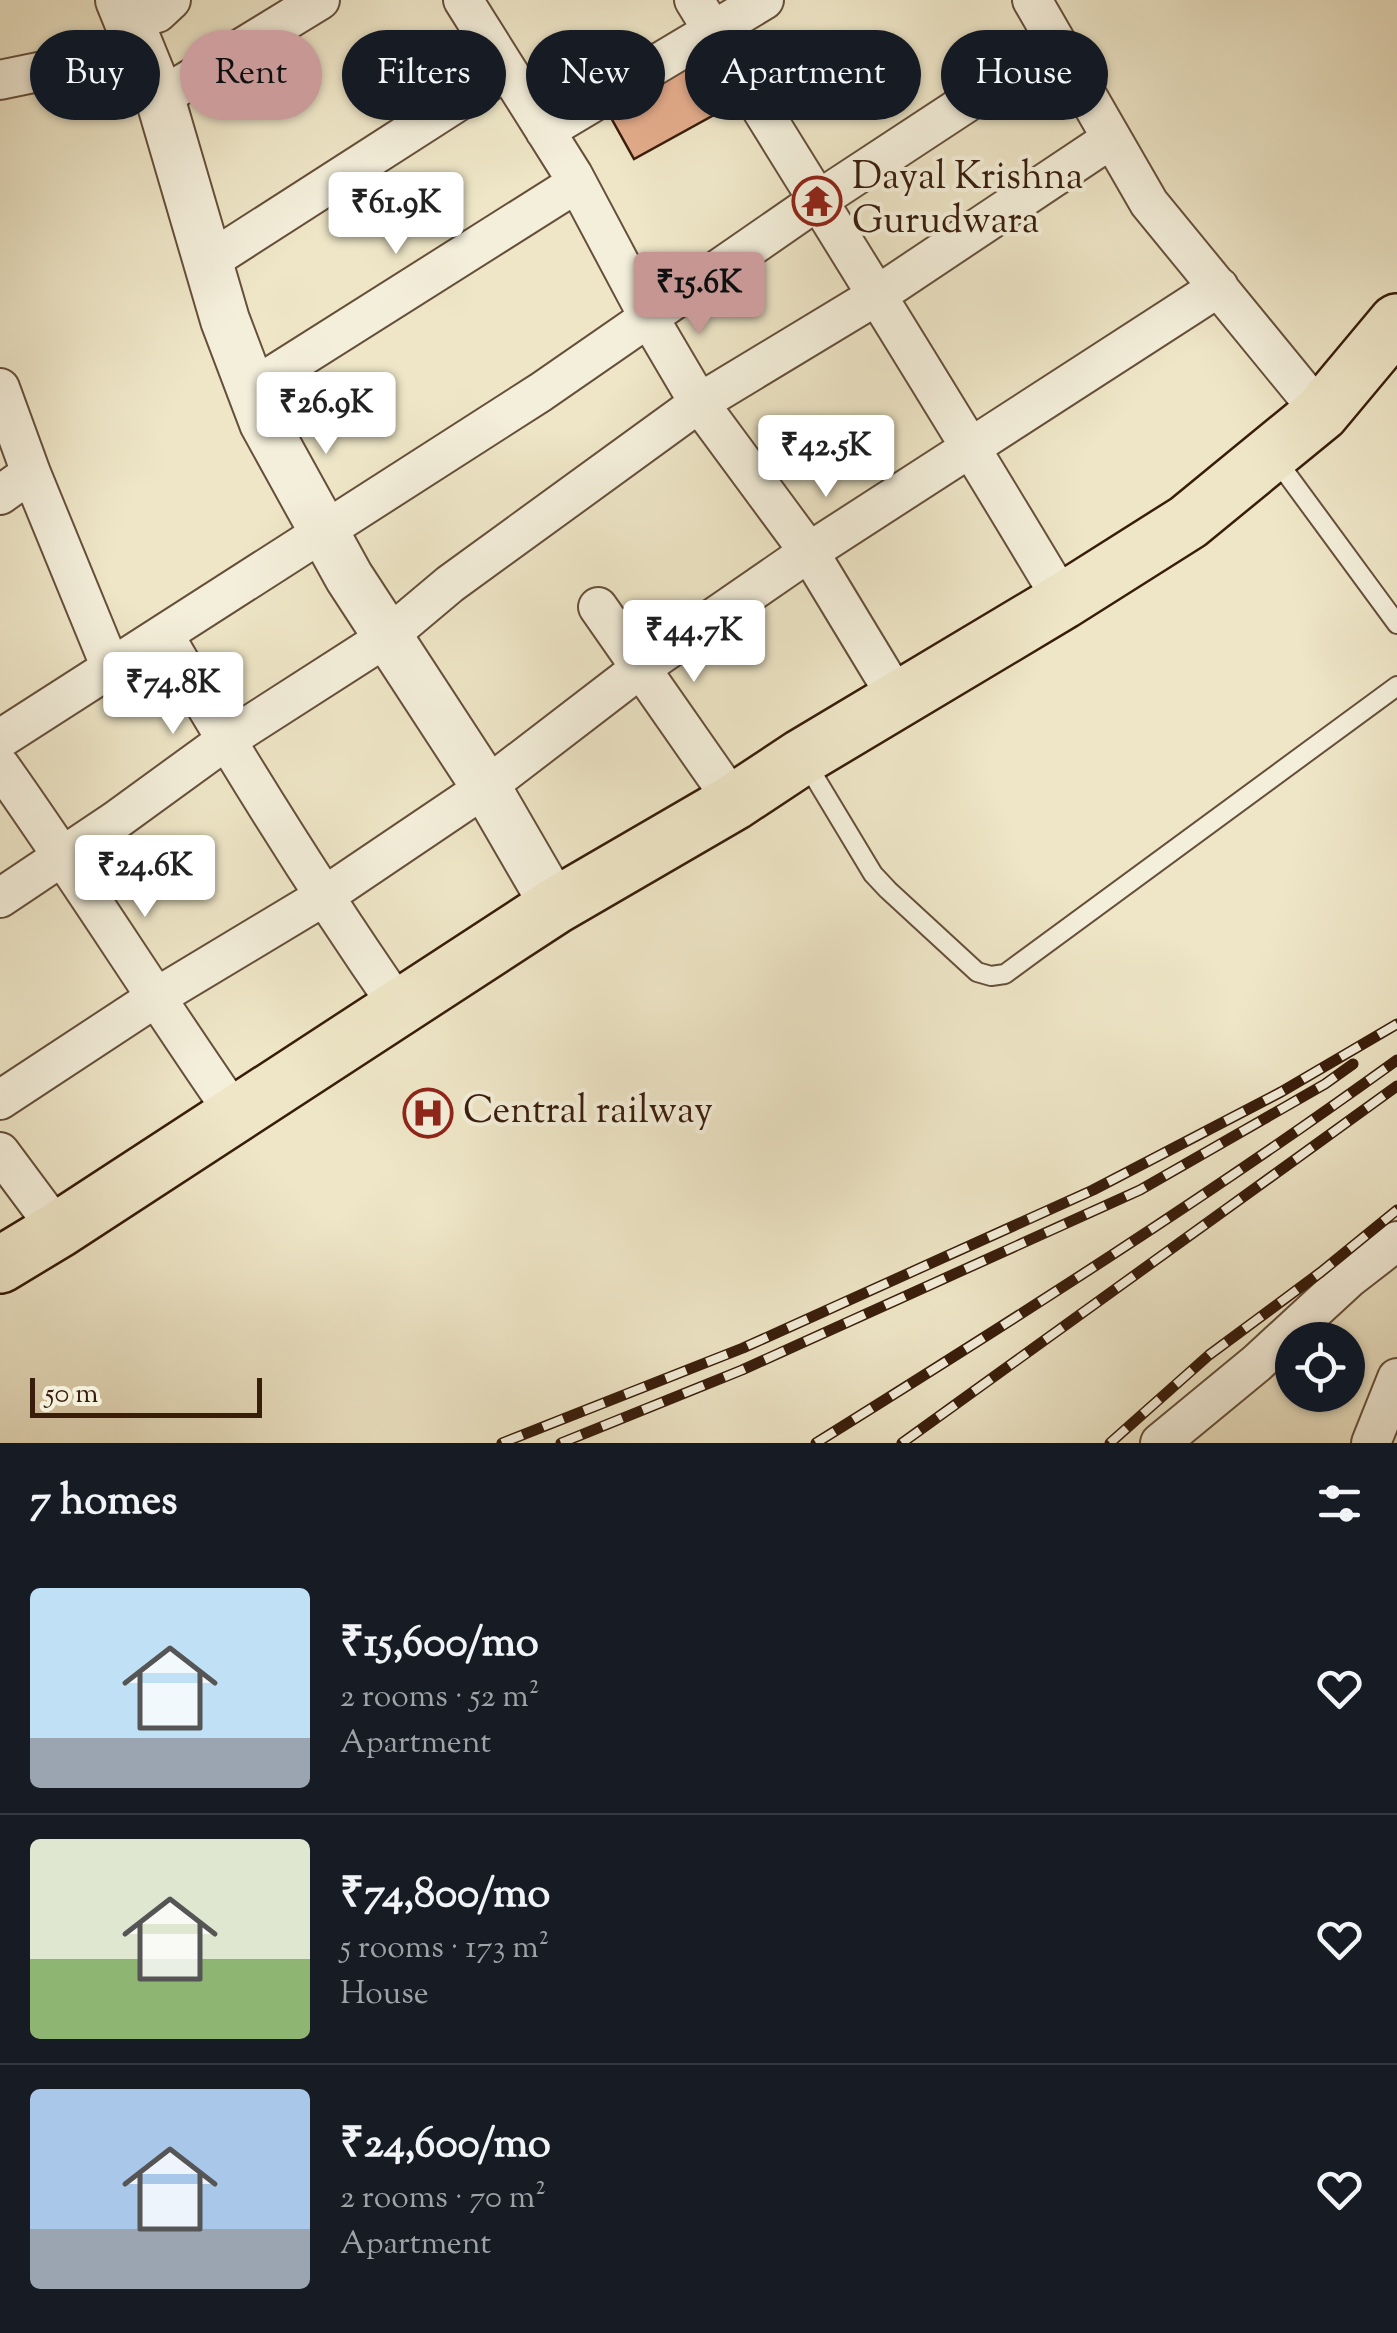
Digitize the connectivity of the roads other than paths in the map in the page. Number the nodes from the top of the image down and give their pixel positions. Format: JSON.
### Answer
{"nodes":[{"id":1,"x":171,"y":0,"type":"edge"},
{"id":2,"x":320,"y":0,"type":"edge"},
{"id":3,"x":764,"y":0,"type":"edge"},
{"id":4,"x":1035,"y":1,"type":"edge"},
{"id":5,"x":472,"y":3,"type":"edge"},
{"id":6,"x":704,"y":16,"type":"edge"},
{"id":7,"x":130,"y":24,"type":"edge"},
{"id":8,"x":1049,"y":30,"type":"edge"},
{"id":9,"x":507,"y":70,"type":"junction"},
{"id":10,"x":0,"y":80,"type":"edge"},
{"id":11,"x":160,"y":98,"type":"joint"},
{"id":12,"x":941,"y":120,"type":"edge"},
{"id":13,"x":1100,"y":120,"type":"edge"},
{"id":14,"x":545,"y":130,"type":"junction"},
{"id":15,"x":1111,"y":139,"type":"junction"},
{"id":16,"x":577,"y":182,"type":"junction"},
{"id":17,"x":817,"y":201,"type":"junction"},
{"id":18,"x":208,"y":262,"type":"junction"},
{"id":19,"x":1219,"y":287,"type":"junction"},
{"id":20,"x":876,"y":296,"type":"junction"},
{"id":21,"x":648,"y":318,"type":"junction"},
{"id":22,"x":1397,"y":322,"type":"edge"},
{"id":23,"x":0,"y":389,"type":"edge"},
{"id":24,"x":251,"y":389,"type":"junction"},
{"id":25,"x":698,"y":403,"type":"junction"},
{"id":26,"x":1321,"y":413,"type":"junction"},
{"id":27,"x":971,"y":446,"type":"junction"},
{"id":28,"x":1272,"y":454,"type":"junction"},
{"id":29,"x":31,"y":473,"type":"junction"},
{"id":30,"x":0,"y":494,"type":"edge"},
{"id":31,"x":323,"y":532,"type":"junction"},
{"id":32,"x":809,"y":552,"type":"junction"},
{"id":33,"x":1062,"y":601,"type":"junction"},
{"id":34,"x":598,"y":608,"type":"dead end"},
{"id":35,"x":1397,"y":624,"type":"edge"},
{"id":36,"x":164,"y":635,"type":"junction"},
{"id":37,"x":387,"y":637,"type":"junction"},
{"id":38,"x":111,"y":668,"type":"junction"},
{"id":39,"x":641,"y":668,"type":"junction"},
{"id":40,"x":1397,"y":686,"type":"edge"},
{"id":41,"x":898,"y":699,"type":"junction"},
{"id":42,"x":0,"y":738,"type":"edge"},
{"id":43,"x":225,"y":741,"type":"junction"},
{"id":44,"x":802,"y":756,"type":"junction"},
{"id":45,"x":0,"y":766,"type":"edge"},
{"id":46,"x":486,"y":787,"type":"junction"},
{"id":47,"x":734,"y":802,"type":"junction"},
{"id":48,"x":64,"y":856,"type":"junction"},
{"id":49,"x":323,"y":897,"type":"junction"},
{"id":50,"x":0,"y":898,"type":"edge"},
{"id":51,"x":555,"y":906,"type":"junction"},
{"id":52,"x":155,"y":998,"type":"junction"},
{"id":53,"x":399,"y":1008,"type":"junction"},
{"id":54,"x":0,"y":1100,"type":"edge"},
{"id":55,"x":235,"y":1114,"type":"junction"},
{"id":56,"x":0,"y":1152,"type":"edge"},
{"id":57,"x":58,"y":1230,"type":"junction"},
{"id":58,"x":1397,"y":1240,"type":"edge"},
{"id":59,"x":0,"y":1265,"type":"edge"},
{"id":60,"x":1397,"y":1378,"type":"edge"},
{"id":61,"x":1160,"y":1443,"type":"edge"},
{"id":62,"x":1371,"y":1443,"type":"edge"}],
"edges":[{"from":1,"to":7,"type":"street"},
{"from":2,"to":11,"type":"street"},
{"from":3,"to":6,"type":"street"},
{"from":4,"to":8,"type":"street"},
{"from":5,"to":9,"type":"street"},
{"from":6,"to":14,"type":"street"},
{"from":6,"to":17,"type":"street"},
{"from":7,"to":10,"type":"street"},
{"from":9,"to":14,"type":"street"},
{"from":9,"to":18,"type":"street"},
{"from":11,"to":18,"type":"street"},
{"from":12,"to":17,"type":"street"},
{"from":13,"to":15,"type":"street"},
{"from":14,"to":16,"type":"street"},
{"from":15,"to":19,"type":"street"},
{"from":15,"to":20,"type":"street"},
{"from":16,"to":21,"type":"street"},
{"from":16,"to":24,"type":"street"},
{"from":17,"to":20,"type":"street"},
{"from":17,"to":21,"type":"street"},
{"from":18,"to":24,"type":"street"},
{"from":19,"to":26,"type":"street"},
{"from":19,"to":27,"type":"street"},
{"from":20,"to":25,"type":"street"},
{"from":20,"to":27,"type":"street"},
{"from":21,"to":25,"type":"street"},
{"from":21,"to":31,"type":"street"},
{"from":22,"to":26,"type":"highway"},
{"from":23,"to":29,"type":"street"},
{"from":24,"to":31,"type":"street"},
{"from":25,"to":32,"type":"street"},
{"from":25,"to":37,"type":"street"},
{"from":26,"to":28,"type":"highway"},
{"from":27,"to":32,"type":"street"},
{"from":27,"to":33,"type":"street"},
{"from":28,"to":33,"type":"highway"},
{"from":28,"to":35,"type":"lane"},
{"from":29,"to":30,"type":"street"},
{"from":29,"to":38,"type":"street"},
{"from":31,"to":36,"type":"street"},
{"from":31,"to":37,"type":"street"},
{"from":32,"to":39,"type":"street"},
{"from":32,"to":41,"type":"street"},
{"from":33,"to":41,"type":"highway"},
{"from":34,"to":39,"type":"street"},
{"from":36,"to":38,"type":"street"},
{"from":36,"to":43,"type":"street"},
{"from":37,"to":43,"type":"street"},
{"from":37,"to":46,"type":"street"},
{"from":38,"to":42,"type":"street"},
{"from":39,"to":46,"type":"street"},
{"from":39,"to":47,"type":"street"},
{"from":40,"to":44,"type":"lane"},
{"from":41,"to":44,"type":"highway"},
{"from":43,"to":48,"type":"street"},
{"from":43,"to":49,"type":"street"},
{"from":44,"to":47,"type":"highway"},
{"from":45,"to":48,"type":"street"},
{"from":46,"to":49,"type":"street"},
{"from":46,"to":51,"type":"street"},
{"from":47,"to":51,"type":"highway"},
{"from":48,"to":50,"type":"street"},
{"from":48,"to":52,"type":"street"},
{"from":49,"to":52,"type":"street"},
{"from":49,"to":53,"type":"street"},
{"from":51,"to":53,"type":"highway"},
{"from":52,"to":54,"type":"street"},
{"from":52,"to":55,"type":"street"},
{"from":53,"to":55,"type":"highway"},
{"from":55,"to":57,"type":"highway"},
{"from":56,"to":57,"type":"street"},
{"from":57,"to":59,"type":"highway"},
{"from":58,"to":61,"type":"street"},
{"from":60,"to":62,"type":"street"}]}
